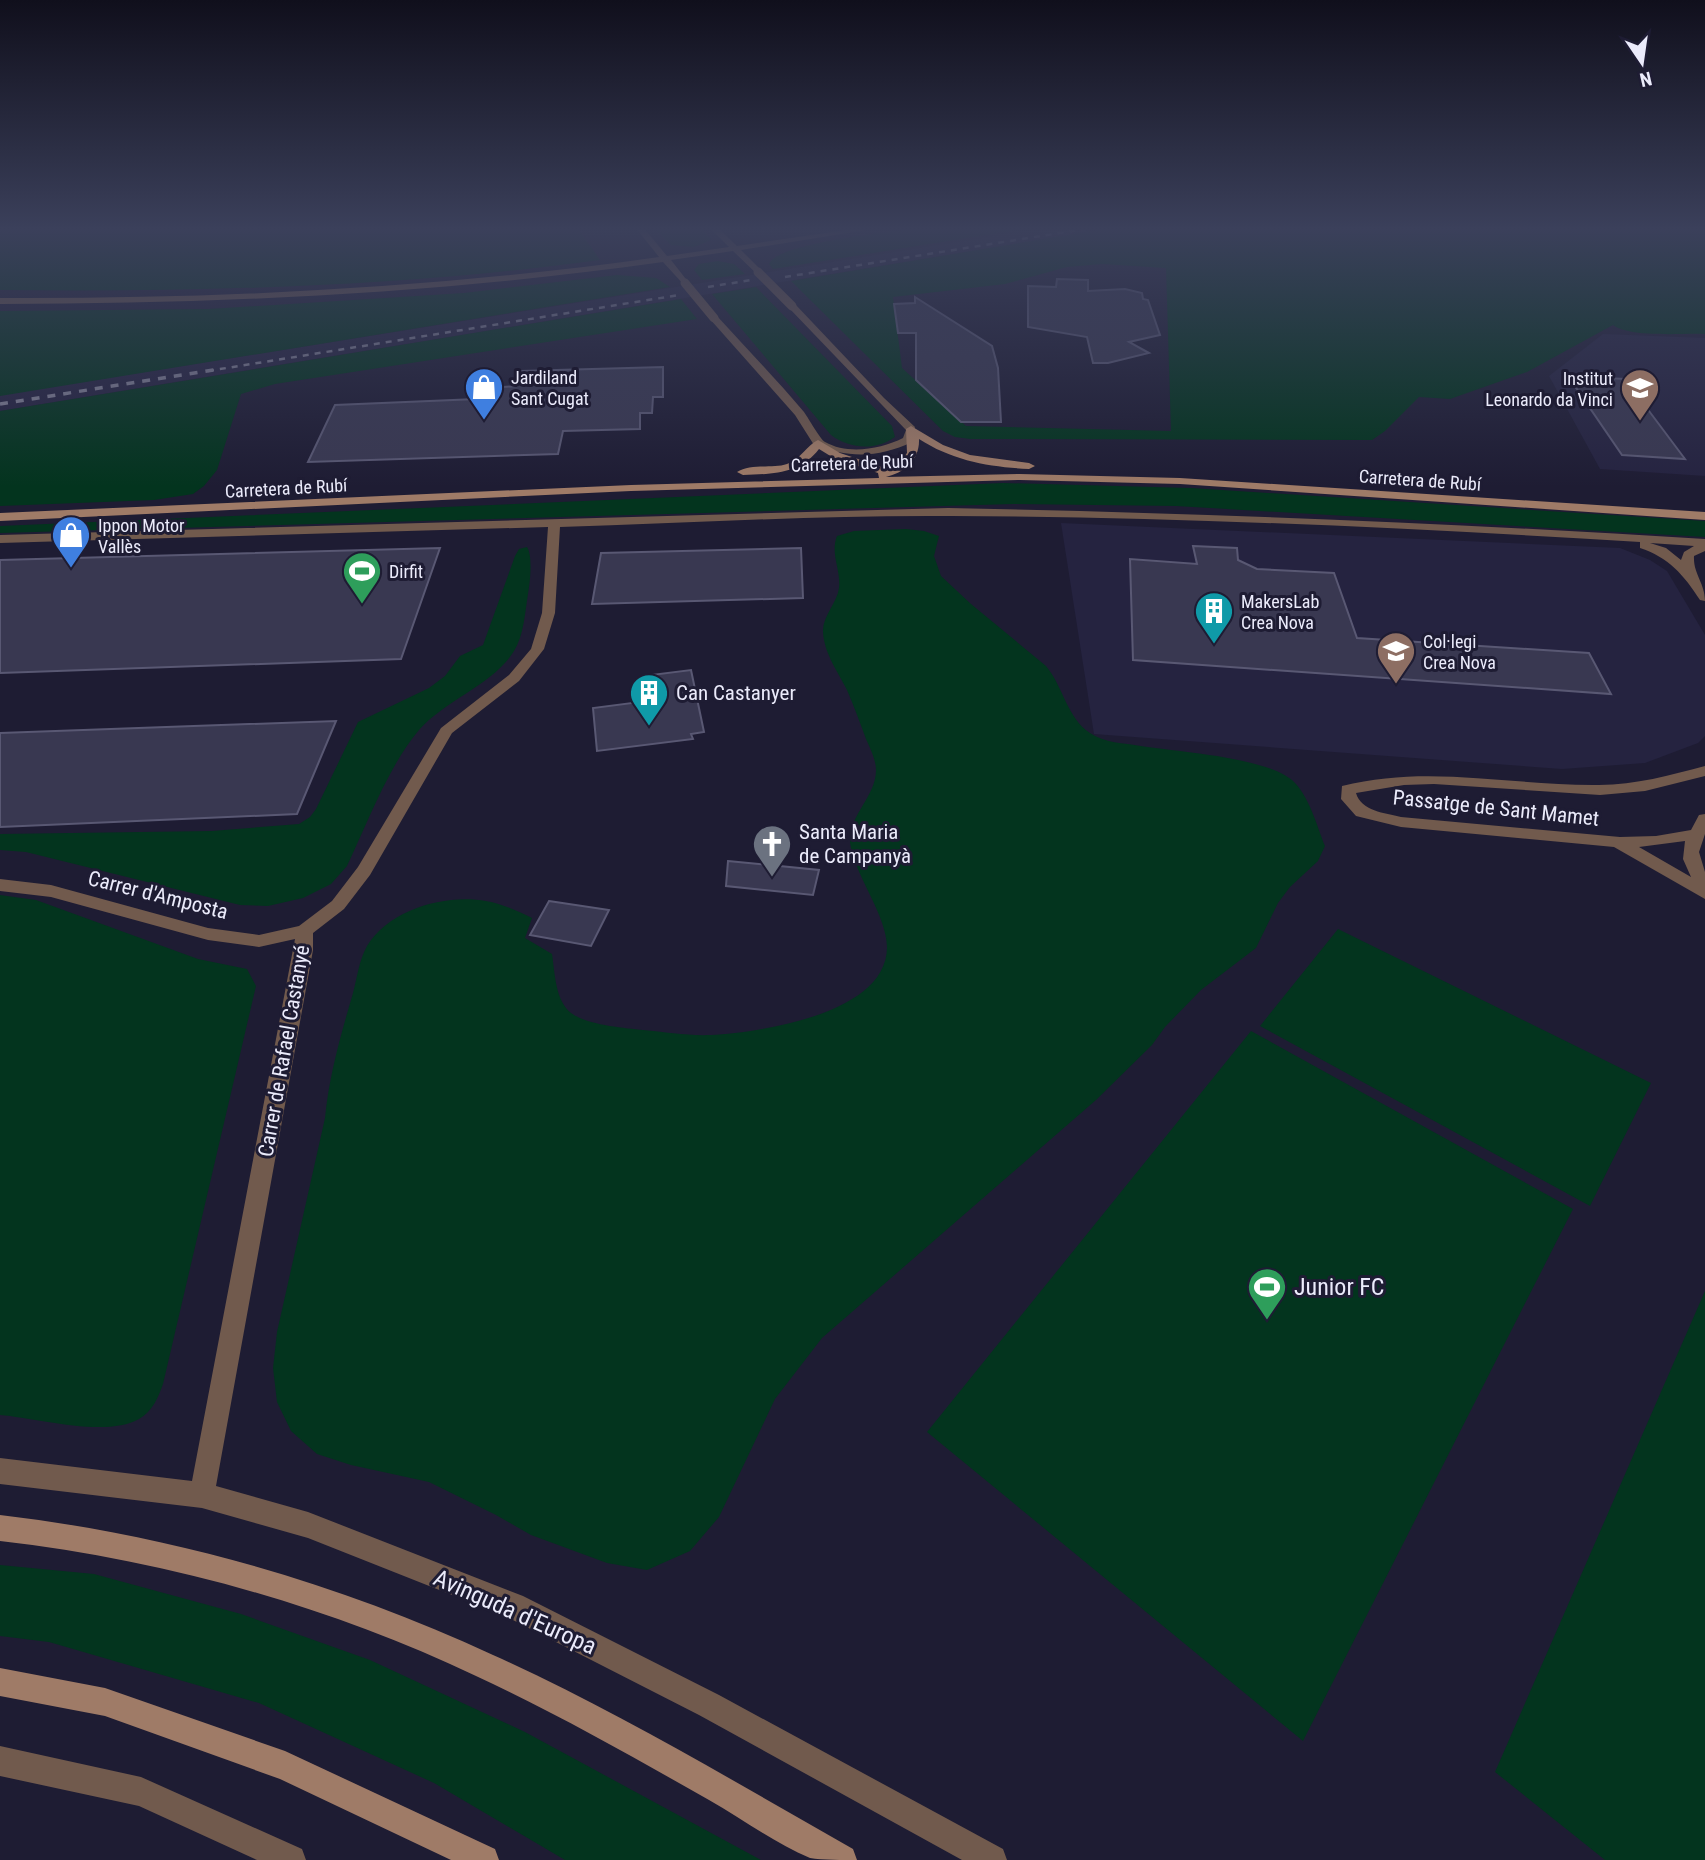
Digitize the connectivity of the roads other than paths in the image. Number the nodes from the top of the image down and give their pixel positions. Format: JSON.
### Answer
{"nodes":[{"id":1,"x":711,"y":314,"type":"edge"},
{"id":2,"x":799,"y":314,"type":"edge"},
{"id":3,"x":911,"y":429,"type":"junction"},
{"id":4,"x":818,"y":443,"type":"junction"},
{"id":5,"x":890,"y":473,"type":"junction"},
{"id":6,"x":1098,"y":477,"type":"junction"},
{"id":7,"x":929,"y":478,"type":"junction"},
{"id":8,"x":865,"y":480,"type":"junction"},
{"id":9,"x":604,"y":489,"type":"junction"},
{"id":10,"x":1705,"y":516,"type":"edge"},
{"id":11,"x":0,"y":517,"type":"edge"},
{"id":12,"x":554,"y":524,"type":"junction"},
{"id":13,"x":1617,"y":538,"type":"junction"},
{"id":14,"x":0,"y":539,"type":"edge"},
{"id":15,"x":1705,"y":545,"type":"edge"},
{"id":16,"x":1687,"y":570,"type":"junction"},
{"id":17,"x":1705,"y":597,"type":"edge"},
{"id":18,"x":1705,"y":771,"type":"edge"},
{"id":19,"x":1701,"y":826,"type":"edge"},
{"id":20,"x":1618,"y":842,"type":"junction"},
{"id":21,"x":0,"y":885,"type":"edge"},
{"id":22,"x":1705,"y":886,"type":"edge"},
{"id":23,"x":1705,"y":893,"type":"edge"},
{"id":24,"x":304,"y":931,"type":"junction"},
{"id":25,"x":0,"y":1471,"type":"edge"},
{"id":26,"x":202,"y":1495,"type":"junction"},
{"id":27,"x":0,"y":1528,"type":"edge"},
{"id":28,"x":0,"y":1682,"type":"edge"},
{"id":29,"x":0,"y":1761,"type":"edge"},
{"id":30,"x":291,"y":1860,"type":"edge"},
{"id":31,"x":484,"y":1860,"type":"edge"},
{"id":32,"x":842,"y":1860,"type":"edge"},
{"id":33,"x":992,"y":1860,"type":"edge"}],
"edges":[{"from":1,"to":4,"type":"street","bridge":true},
{"from":2,"to":3,"type":"street","bridge":true},
{"from":3,"to":4,"type":"street"},
{"from":3,"to":5,"type":"main road"},
{"from":3,"to":6,"type":"main road"},
{"from":4,"to":5,"type":"main road"},
{"from":4,"to":9,"type":"main road"},
{"from":5,"to":7,"type":"main road"},
{"from":5,"to":8,"type":"main road"},
{"from":6,"to":7,"type":"main road","name":"Carretera de Rubí"},
{"from":6,"to":10,"type":"main road","name":"Carretera de Rubí"},
{"from":7,"to":8,"type":"main road","name":"Carretera de Rubí"},
{"from":8,"to":9,"type":"main road","name":"Carretera de Rubí"},
{"from":9,"to":11,"type":"main road","name":"Carretera de Rubí"},
{"from":12,"to":13,"type":"street","name":"Carretera de Rubí"},
{"from":12,"to":14,"type":"street","name":"Carretera de Rubí"},
{"from":12,"to":24,"type":"street","name":"Carrer de Rafael Castanyé"},
{"from":13,"to":15,"type":"street","name":"Carretera de Rubí"},
{"from":13,"to":16,"type":"street"},
{"from":15,"to":16,"type":"street"},
{"from":16,"to":17,"type":"street"},
{"from":18,"to":20,"type":"street","name":"Passatge de Sant Mamet"},
{"from":19,"to":20,"type":"street"},
{"from":19,"to":22,"type":"street"},
{"from":20,"to":23,"type":"street","name":"Passatge de Sant Mamet"},
{"from":21,"to":24,"type":"street","name":"Carrer d'Amposta"},
{"from":24,"to":26,"type":"street","name":"Carrer de Rafael Castanyé"},
{"from":25,"to":26,"type":"street","name":"Avinguda d'Europa"},
{"from":26,"to":33,"type":"street","name":"Avinguda d'Europa"},
{"from":27,"to":32,"type":"main road"},
{"from":28,"to":31,"type":"main road"},
{"from":29,"to":30,"type":"street"}]}
